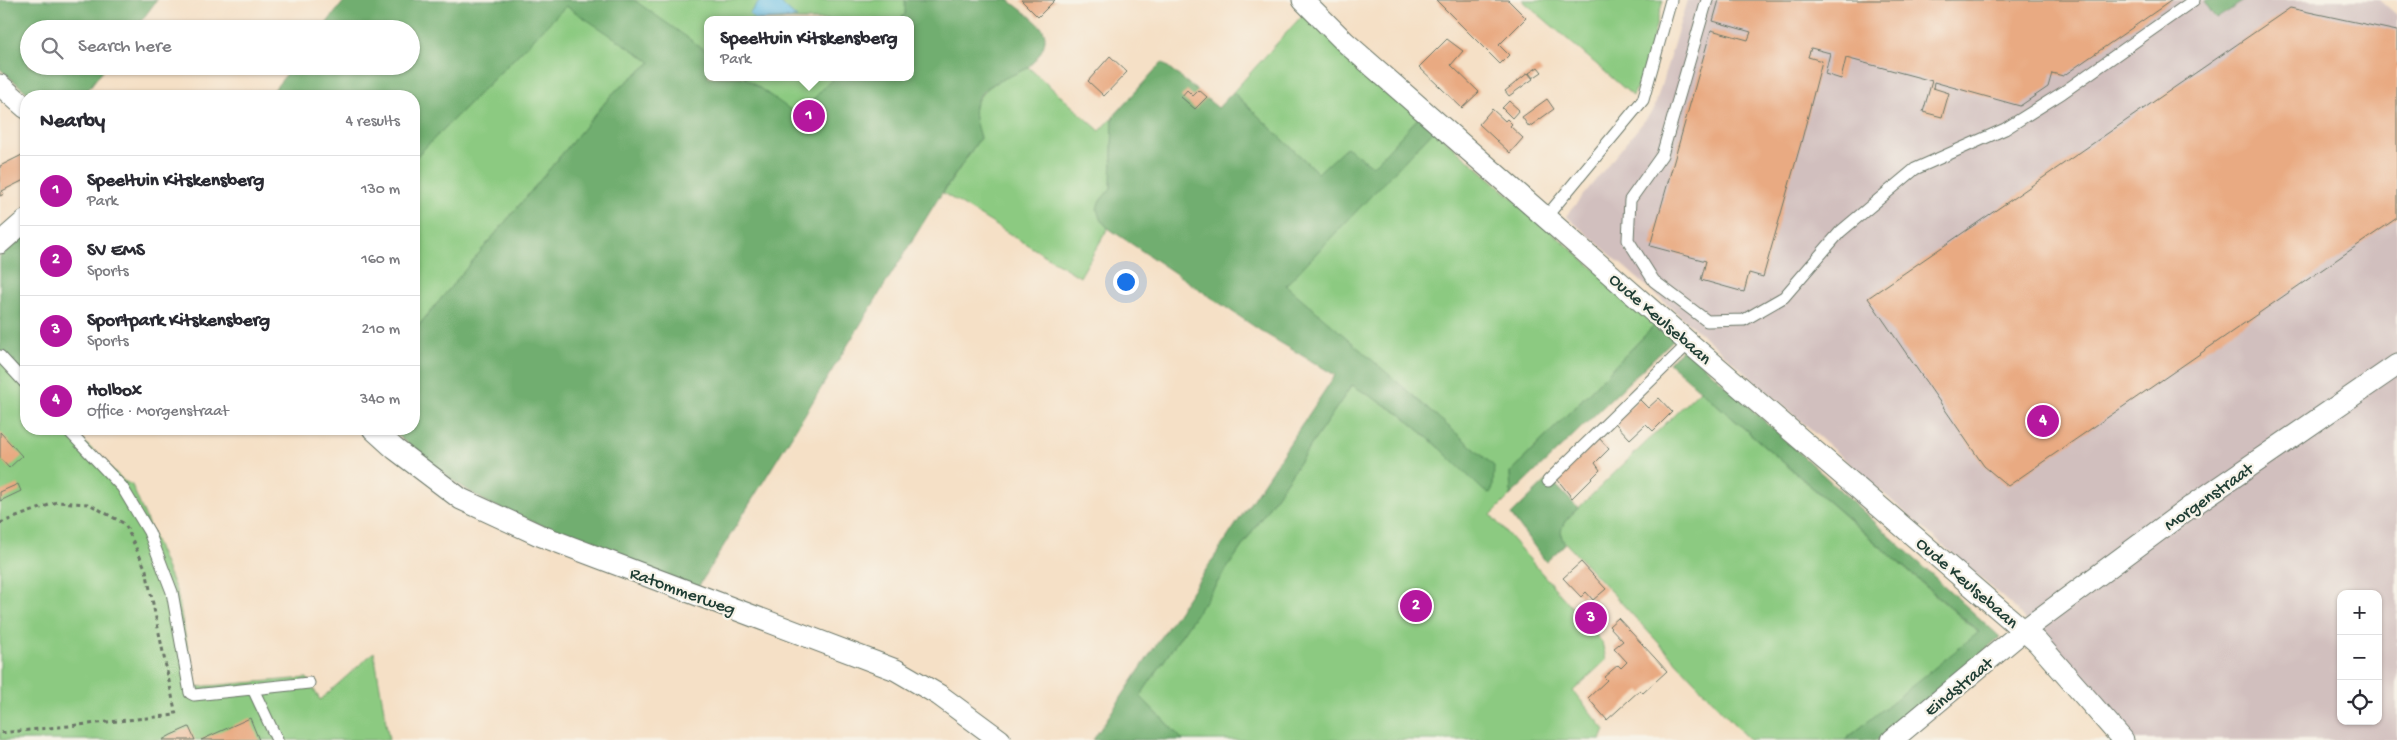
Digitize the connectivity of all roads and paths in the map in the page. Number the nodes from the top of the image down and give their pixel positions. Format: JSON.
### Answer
{"nodes":[{"id":1,"x":1303,"y":0,"type":"edge"},
{"id":2,"x":1671,"y":0,"type":"edge"},
{"id":3,"x":1707,"y":0,"type":"edge"},
{"id":4,"x":2194,"y":0,"type":"edge"},
{"id":5,"x":0,"y":84,"type":"edge"},
{"id":6,"x":20,"y":102,"type":"edge"},
{"id":7,"x":1546,"y":217,"type":"junction"},
{"id":8,"x":20,"y":225,"type":"edge"},
{"id":9,"x":0,"y":243,"type":"edge"},
{"id":10,"x":1688,"y":343,"type":"junction"},
{"id":11,"x":0,"y":356,"type":"edge"},
{"id":12,"x":2397,"y":365,"type":"edge"},
{"id":13,"x":20,"y":378,"type":"edge"},
{"id":14,"x":74,"y":435,"type":"edge"},
{"id":15,"x":380,"y":435,"type":"edge"},
{"id":16,"x":1548,"y":481,"type":"dead end"},
{"id":17,"x":0,"y":523,"type":"edge"},
{"id":18,"x":2023,"y":631,"type":"junction"},
{"id":19,"x":308,"y":683,"type":"dead end"},
{"id":20,"x":253,"y":689,"type":"junction"},
{"id":21,"x":0,"y":733,"type":"edge"},
{"id":22,"x":277,"y":740,"type":"edge"},
{"id":23,"x":1000,"y":740,"type":"edge"},
{"id":24,"x":1892,"y":740,"type":"edge"},
{"id":25,"x":2123,"y":740,"type":"edge"}],
"edges":[{"from":1,"to":7,"type":"street","name":"Oude Keulsebaan"},
{"from":2,"to":7,"type":"lane"},
{"from":3,"to":4,"type":"lane"},
{"from":5,"to":6,"type":"street"},
{"from":7,"to":10,"type":"street","name":"Oude Keulsebaan"},
{"from":8,"to":9,"type":"street"},
{"from":10,"to":16,"type":"lane"},
{"from":10,"to":18,"type":"street","name":"Oude Keulsebaan"},
{"from":11,"to":13,"type":"lane"},
{"from":12,"to":18,"type":"street","name":"Morgenstraat"},
{"from":14,"to":20,"type":"lane"},
{"from":15,"to":23,"type":"street","name":"Ratommerweg"},
{"from":17,"to":21,"type":"path"},
{"from":18,"to":24,"type":"street","name":"Eindstraat"},
{"from":18,"to":25,"type":"street","name":"Oude Keulsebaan"},
{"from":19,"to":20,"type":"lane"},
{"from":20,"to":22,"type":"lane"}]}
